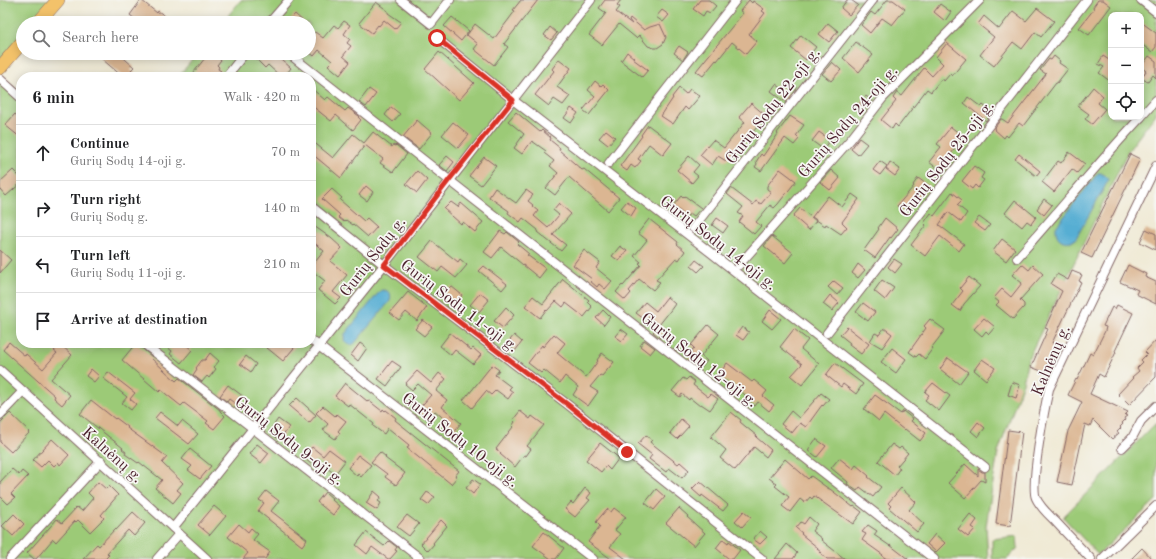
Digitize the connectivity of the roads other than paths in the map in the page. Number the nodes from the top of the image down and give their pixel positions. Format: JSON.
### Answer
{"nodes":[{"id":1,"x":58,"y":0,"type":"edge"},
{"id":2,"x":290,"y":0,"type":"edge"},
{"id":3,"x":401,"y":0,"type":"edge"},
{"id":4,"x":450,"y":0,"type":"edge"},
{"id":5,"x":591,"y":0,"type":"edge"},
{"id":6,"x":736,"y":0,"type":"edge"},
{"id":7,"x":873,"y":0,"type":"edge"},
{"id":8,"x":980,"y":0,"type":"edge"},
{"id":9,"x":1087,"y":0,"type":"edge"},
{"id":10,"x":1141,"y":0,"type":"edge"},
{"id":11,"x":1156,"y":12,"type":"edge"},
{"id":12,"x":44,"y":16,"type":"edge"},
{"id":13,"x":275,"y":16,"type":"edge"},
{"id":14,"x":437,"y":38,"type":"dead end"},
{"id":15,"x":16,"y":49,"type":"edge"},
{"id":16,"x":239,"y":60,"type":"edge"},
{"id":17,"x":297,"y":60,"type":"edge"},
{"id":18,"x":0,"y":68,"type":"edge"},
{"id":19,"x":230,"y":72,"type":"edge"},
{"id":20,"x":312,"y":72,"type":"edge"},
{"id":21,"x":316,"y":75,"type":"edge"},
{"id":22,"x":0,"y":79,"type":"edge"},
{"id":23,"x":16,"y":93,"type":"edge"},
{"id":24,"x":513,"y":100,"type":"junction"},
{"id":25,"x":1156,"y":100,"type":"edge"},
{"id":26,"x":1144,"y":114,"type":"edge"},
{"id":27,"x":1138,"y":120,"type":"edge"},
{"id":28,"x":609,"y":163,"type":"dead end"},
{"id":29,"x":1156,"y":166,"type":"edge"},
{"id":30,"x":449,"y":180,"type":"junction"},
{"id":31,"x":316,"y":210,"type":"edge"},
{"id":32,"x":693,"y":228,"type":"dead end"},
{"id":33,"x":1017,"y":258,"type":"dead end"},
{"id":34,"x":384,"y":265,"type":"junction"},
{"id":35,"x":739,"y":265,"type":"dead end"},
{"id":36,"x":827,"y":333,"type":"dead end"},
{"id":37,"x":316,"y":344,"type":"edge"},
{"id":38,"x":319,"y":346,"type":"junction"},
{"id":39,"x":149,"y":348,"type":"edge"},
{"id":40,"x":0,"y":370,"type":"edge"},
{"id":41,"x":23,"y":391,"type":"junction"},
{"id":42,"x":1156,"y":406,"type":"edge"},
{"id":43,"x":0,"y":415,"type":"edge"},
{"id":44,"x":253,"y":429,"type":"junction"},
{"id":45,"x":1122,"y":448,"type":"dead end"},
{"id":46,"x":101,"y":461,"type":"junction"},
{"id":47,"x":985,"y":467,"type":"dead end"},
{"id":48,"x":1156,"y":506,"type":"edge"},
{"id":49,"x":176,"y":531,"type":"junction"},
{"id":50,"x":10,"y":559,"type":"edge"},
{"id":51,"x":157,"y":559,"type":"edge"},
{"id":52,"x":207,"y":559,"type":"edge"},
{"id":53,"x":421,"y":559,"type":"edge"},
{"id":54,"x":593,"y":559,"type":"edge"},
{"id":55,"x":762,"y":559,"type":"edge"},
{"id":56,"x":934,"y":559,"type":"edge"},
{"id":57,"x":1091,"y":559,"type":"edge"},
{"id":58,"x":1102,"y":559,"type":"edge"}],
"edges":[{"from":1,"to":12,"type":"main road"},
{"from":2,"to":13,"type":"street"},
{"from":3,"to":4,"type":"street"},
{"from":5,"to":24,"type":"street","name":"Gurių Sodų g."},
{"from":6,"to":28,"type":"street"},
{"from":7,"to":32,"type":"street","name":"Gurių Sodų 22-oji g."},
{"from":8,"to":35,"type":"street","name":"Gurių Sodų 24-oji g."},
{"from":9,"to":36,"type":"street","name":"Gurių Sodų 25-oji g."},
{"from":10,"to":11,"type":"street"},
{"from":14,"to":24,"type":"street","name":"Gurių Sodų 14-oji g."},
{"from":15,"to":18,"type":"main road"},
{"from":16,"to":19,"type":"street"},
{"from":17,"to":20,"type":"street","name":"Gurių Sodų 12-oji g."},
{"from":21,"to":30,"type":"street","name":"Gurių Sodų 12-oji g."},
{"from":22,"to":23,"type":"street"},
{"from":24,"to":30,"type":"street","name":"Gurių Sodų g."},
{"from":24,"to":47,"type":"street","name":"Gurių Sodų 14-oji g."},
{"from":25,"to":26,"type":"street"},
{"from":27,"to":33,"type":"street"},
{"from":29,"to":57,"type":"street","name":"Kalnėnų g."},
{"from":30,"to":34,"type":"street","name":"Gurių Sodų g."},
{"from":30,"to":56,"type":"street","name":"Gurių Sodų 12-oji g."},
{"from":31,"to":34,"type":"street","name":"Gurių Sodų 11-oji g."},
{"from":34,"to":38,"type":"street","name":"Gurių Sodų g."},
{"from":34,"to":55,"type":"street","name":"Gurių Sodų 11-oji g."},
{"from":37,"to":38,"type":"street","name":"Gurių Sodų 10-oji g."},
{"from":38,"to":44,"type":"street","name":"Gurių Sodų g."},
{"from":38,"to":54,"type":"street","name":"Gurių Sodų 10-oji g."},
{"from":39,"to":44,"type":"street","name":"Gurių Sodų 9-oji g."},
{"from":40,"to":41,"type":"street","name":"Kalnėnų g."},
{"from":41,"to":43,"type":"street"},
{"from":41,"to":46,"type":"street","name":"Kalnėnų g."},
{"from":42,"to":45,"type":"street"},
{"from":44,"to":49,"type":"street","name":"Gurių Sodų g."},
{"from":44,"to":53,"type":"street","name":"Gurių Sodų 9-oji g."},
{"from":46,"to":49,"type":"street","name":"Kalnėnų g."},
{"from":46,"to":50,"type":"street"},
{"from":48,"to":58,"type":"street"},
{"from":49,"to":51,"type":"street","name":"Gurių Sodų g."},
{"from":49,"to":52,"type":"street","name":"Kalnėnų g."}]}
